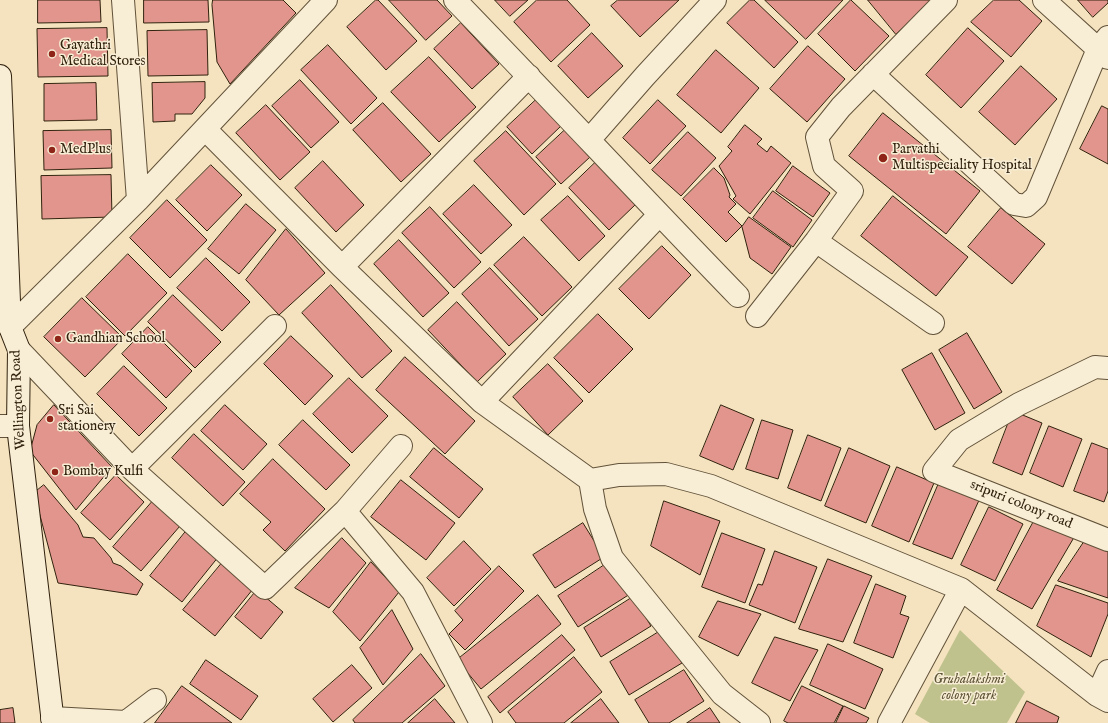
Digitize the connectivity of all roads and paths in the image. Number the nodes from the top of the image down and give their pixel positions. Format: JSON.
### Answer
{"nodes":[{"id":1,"x":122,"y":0,"type":"edge"},
{"id":2,"x":326,"y":0,"type":"edge"},
{"id":3,"x":455,"y":0,"type":"edge"},
{"id":4,"x":715,"y":0,"type":"edge"},
{"id":5,"x":946,"y":0,"type":"edge"},
{"id":6,"x":1044,"y":0,"type":"edge"},
{"id":7,"x":1105,"y":48,"type":"edge"},
{"id":8,"x":873,"y":74,"type":"junction"},
{"id":9,"x":0,"y":76,"type":"edge"},
{"id":10,"x":529,"y":76,"type":"junction"},
{"id":11,"x":205,"y":129,"type":"junction"},
{"id":12,"x":589,"y":140,"type":"junction"},
{"id":13,"x":1,"y":143,"type":"edge"},
{"id":14,"x":138,"y":200,"type":"junction"},
{"id":15,"x":659,"y":215,"type":"junction"},
{"id":16,"x":816,"y":241,"type":"junction"},
{"id":17,"x":342,"y":267,"type":"junction"},
{"id":18,"x":738,"y":296,"type":"dead end"},
{"id":19,"x":757,"y":316,"type":"dead end"},
{"id":20,"x":933,"y":323,"type":"dead end"},
{"id":21,"x":275,"y":326,"type":"dead end"},
{"id":22,"x":10,"y":328,"type":"junction"},
{"id":23,"x":19,"y":350,"type":"junction"},
{"id":24,"x":1108,"y":368,"type":"edge"},
{"id":25,"x":482,"y":402,"type":"junction"},
{"id":26,"x":9,"y":426,"type":"edge"},
{"id":27,"x":400,"y":446,"type":"dead end"},
{"id":28,"x":132,"y":469,"type":"junction"},
{"id":29,"x":590,"y":480,"type":"junction"},
{"id":30,"x":345,"y":511,"type":"junction"},
{"id":31,"x":1108,"y":540,"type":"edge"},
{"id":32,"x":960,"y":589,"type":"junction"},
{"id":33,"x":1108,"y":672,"type":"edge"},
{"id":34,"x":1103,"y":698,"type":"edge"},
{"id":35,"x":155,"y":700,"type":"dead end"},
{"id":36,"x":52,"y":720,"type":"edge"},
{"id":37,"x":481,"y":723,"type":"edge"},
{"id":38,"x":759,"y":723,"type":"edge"},
{"id":39,"x":889,"y":723,"type":"edge"}],
"edges":[{"from":1,"to":14,"type":"street"},
{"from":2,"to":11,"type":"street"},
{"from":3,"to":10,"type":"street"},
{"from":4,"to":12,"type":"street"},
{"from":5,"to":8,"type":"street"},
{"from":6,"to":7,"type":"street"},
{"from":7,"to":8,"type":"street"},
{"from":8,"to":16,"type":"street"},
{"from":9,"to":13,"type":"street","name":"Wellington Road"},
{"from":10,"to":12,"type":"street"},
{"from":10,"to":17,"type":"street"},
{"from":11,"to":14,"type":"street"},
{"from":11,"to":17,"type":"street"},
{"from":12,"to":15,"type":"street"},
{"from":13,"to":22,"type":"street","name":"Wellington Road"},
{"from":14,"to":22,"type":"street"},
{"from":15,"to":18,"type":"street"},
{"from":15,"to":25,"type":"street"},
{"from":16,"to":19,"type":"street"},
{"from":16,"to":20,"type":"street"},
{"from":17,"to":25,"type":"street"},
{"from":21,"to":28,"type":"street"},
{"from":22,"to":23,"type":"street","name":"Wellington Road"},
{"from":23,"to":26,"type":"street","name":"Wellington Road"},
{"from":23,"to":28,"type":"street"},
{"from":24,"to":31,"type":"street","name":"sripuri colony road"},
{"from":25,"to":29,"type":"street"},
{"from":26,"to":36,"type":"street","name":"Wellington Road"},
{"from":27,"to":30,"type":"street"},
{"from":28,"to":30,"type":"street"},
{"from":29,"to":32,"type":"street"},
{"from":29,"to":38,"type":"street"},
{"from":30,"to":37,"type":"street"},
{"from":32,"to":34,"type":"street"},
{"from":32,"to":39,"type":"street"},
{"from":33,"to":34,"type":"street"},
{"from":35,"to":36,"type":"street"}]}
